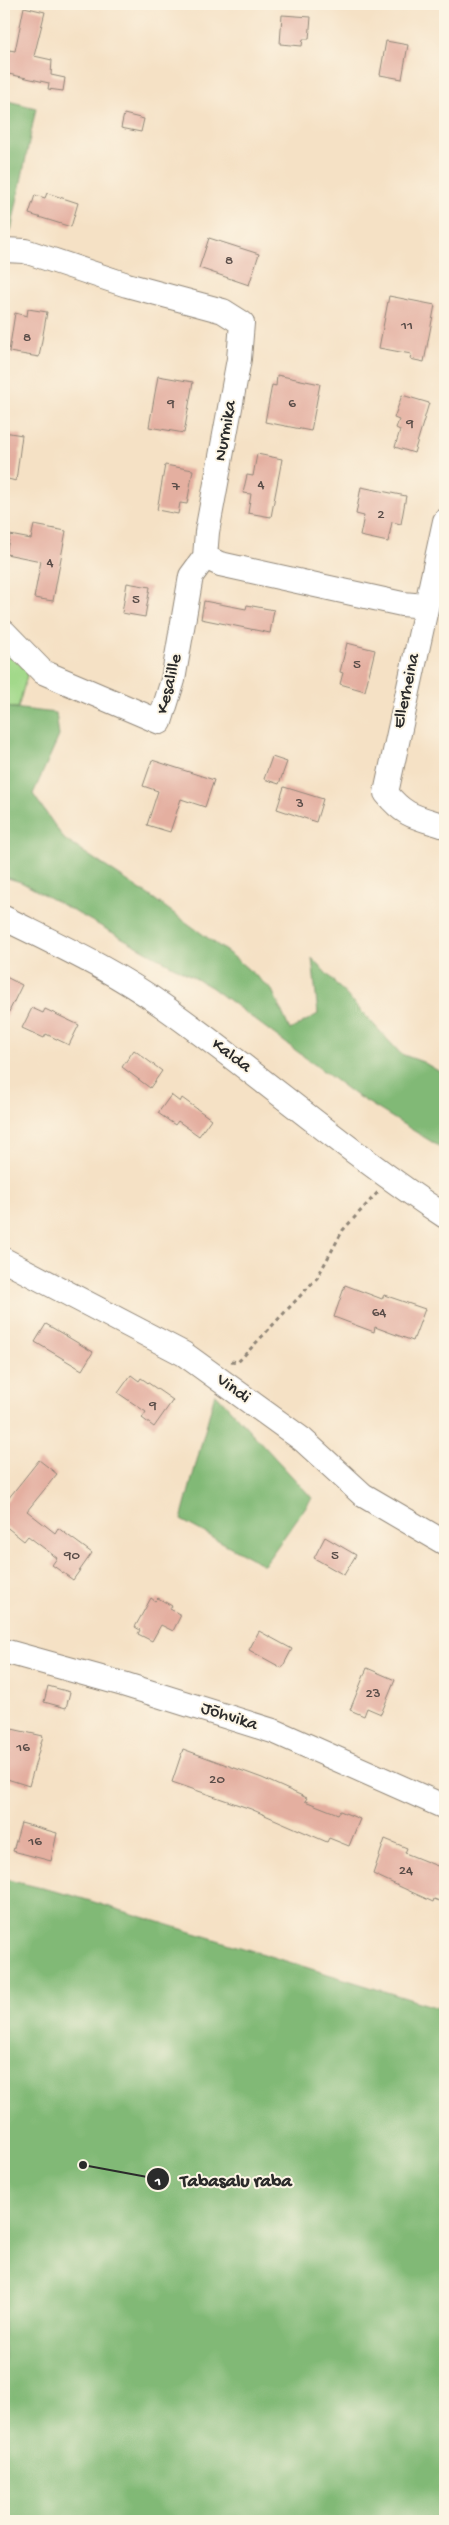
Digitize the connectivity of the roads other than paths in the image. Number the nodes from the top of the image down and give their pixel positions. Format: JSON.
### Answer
{"nodes":[{"id":1,"x":6,"y":250,"type":"edge"},
{"id":2,"x":445,"y":521,"type":"edge"},
{"id":3,"x":205,"y":557,"type":"junction"},
{"id":4,"x":426,"y":606,"type":"junction"},
{"id":5,"x":4,"y":632,"type":"edge"},
{"id":6,"x":445,"y":826,"type":"edge"},
{"id":7,"x":4,"y":918,"type":"edge"},
{"id":8,"x":445,"y":1216,"type":"edge"},
{"id":9,"x":4,"y":1260,"type":"edge"},
{"id":10,"x":445,"y":1543,"type":"edge"},
{"id":11,"x":4,"y":1652,"type":"edge"},
{"id":12,"x":445,"y":1807,"type":"edge"}],
"edges":[{"from":1,"to":3,"type":"street","name":"Nurmika"},
{"from":2,"to":4,"type":"street","name":"Ellerheina"},
{"from":3,"to":4,"type":"street"},
{"from":3,"to":5,"type":"street","name":"Kesalille"},
{"from":4,"to":6,"type":"street","name":"Ellerheina"},
{"from":7,"to":8,"type":"street","name":"Kalda"},
{"from":9,"to":10,"type":"street","name":"Vindi"},
{"from":11,"to":12,"type":"street","name":"Jõhvika"}]}
